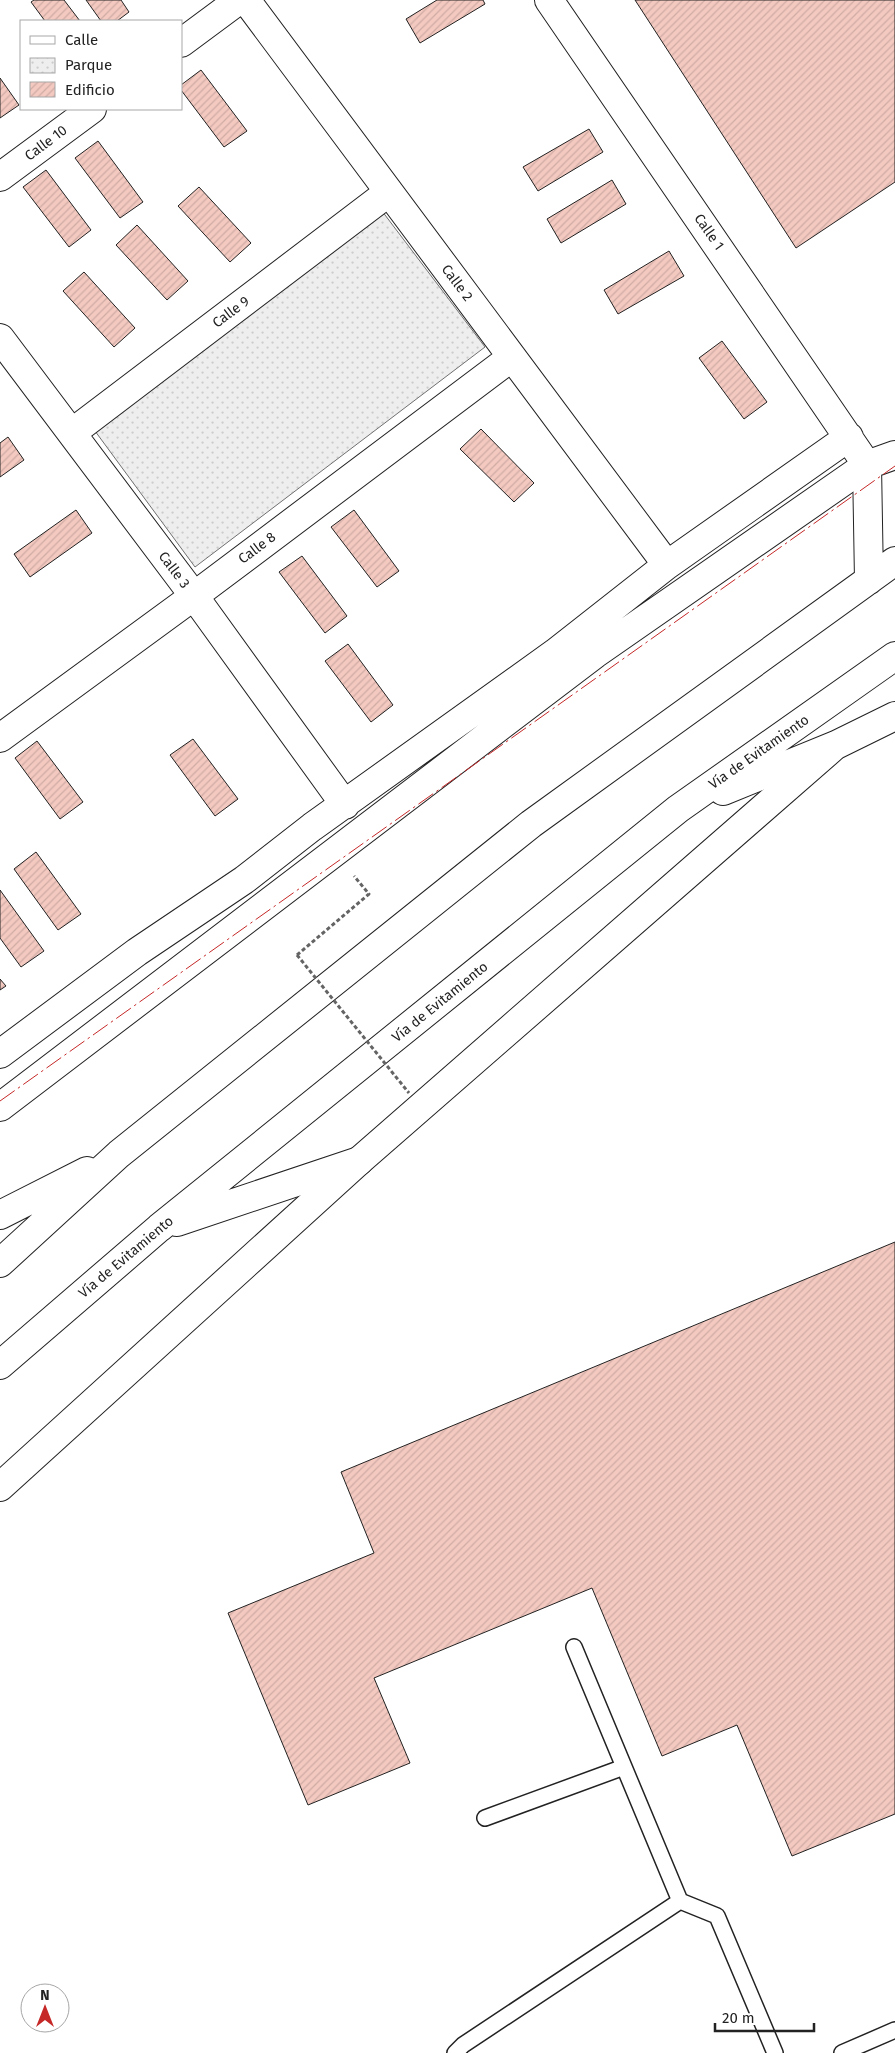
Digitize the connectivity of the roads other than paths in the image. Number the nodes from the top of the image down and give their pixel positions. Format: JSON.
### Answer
{"nodes":[{"id":1,"x":239,"y":0,"type":"edge"},
{"id":2,"x":246,"y":0,"type":"edge"},
{"id":3,"x":549,"y":0,"type":"edge"},
{"id":4,"x":182,"y":42,"type":"edge"},
{"id":5,"x":91,"y":110,"type":"edge"},
{"id":6,"x":0,"y":177,"type":"edge"},
{"id":7,"x":390,"y":192,"type":"junction"},
{"id":8,"x":0,"y":338,"type":"edge"},
{"id":9,"x":512,"y":357,"type":"junction"},
{"id":10,"x":72,"y":432,"type":"junction"},
{"id":11,"x":850,"y":437,"type":"junction"},
{"id":12,"x":895,"y":455,"type":"edge"},
{"id":13,"x":867,"y":465,"type":"junction"},
{"id":14,"x":895,"y":561,"type":"edge"},
{"id":15,"x":667,"y":565,"type":"junction"},
{"id":16,"x":869,"y":580,"type":"junction"},
{"id":17,"x":194,"y":596,"type":"junction"},
{"id":18,"x":895,"y":656,"type":"edge"},
{"id":19,"x":895,"y":716,"type":"edge"},
{"id":20,"x":0,"y":738,"type":"edge"},
{"id":21,"x":836,"y":745,"type":"junction"},
{"id":22,"x":345,"y":804,"type":"junction"},
{"id":23,"x":678,"y":809,"type":"junction"},
{"id":24,"x":0,"y":1054,"type":"edge"},
{"id":25,"x":0,"y":1107,"type":"edge"},
{"id":26,"x":119,"y":1154,"type":"junction"},
{"id":27,"x":359,"y":1161,"type":"junction"},
{"id":28,"x":0,"y":1215,"type":"edge"},
{"id":29,"x":159,"y":1228,"type":"junction"},
{"id":30,"x":0,"y":1263,"type":"edge"},
{"id":31,"x":0,"y":1365,"type":"edge"},
{"id":32,"x":0,"y":1487,"type":"edge"},
{"id":33,"x":574,"y":1647,"type":"dead end"},
{"id":34,"x":624,"y":1766,"type":"junction"},
{"id":35,"x":485,"y":1818,"type":"dead end"},
{"id":36,"x":680,"y":1901,"type":"junction"},
{"id":37,"x":895,"y":2030,"type":"edge"},
{"id":38,"x":455,"y":2053,"type":"edge"},
{"id":39,"x":775,"y":2053,"type":"edge"},
{"id":40,"x":842,"y":2053,"type":"edge"}],
"edges":[{"from":1,"to":4,"type":"main road"},
{"from":2,"to":7,"type":"main road","name":"Calle 2"},
{"from":3,"to":11,"type":"main road","name":"Calle 1"},
{"from":5,"to":6,"type":"main road","name":"Calle 10"},
{"from":7,"to":9,"type":"main road","name":"Calle 2"},
{"from":7,"to":10,"type":"main road","name":"Calle 9"},
{"from":8,"to":10,"type":"main road","name":"Calle 3"},
{"from":9,"to":15,"type":"main road","name":"Calle 2"},
{"from":9,"to":17,"type":"main road","name":"Calle 8"},
{"from":10,"to":17,"type":"main road","name":"Calle 3"},
{"from":11,"to":13,"type":"main road","name":"Calle 1"},
{"from":11,"to":15,"type":"main road"},
{"from":12,"to":13,"type":"main road"},
{"from":13,"to":16,"type":"main road"},
{"from":13,"to":25,"type":"main road"},
{"from":14,"to":16,"type":"main road"},
{"from":15,"to":22,"type":"main road"},
{"from":16,"to":26,"type":"main road"},
{"from":17,"to":20,"type":"main road","name":"Calle 8"},
{"from":17,"to":22,"type":"main road","name":"Calle 3"},
{"from":18,"to":23,"type":"main road","name":"Vía de Evitamiento"},
{"from":19,"to":21,"type":"main road"},
{"from":21,"to":23,"type":"main road"},
{"from":21,"to":27,"type":"main road"},
{"from":22,"to":24,"type":"main road"},
{"from":23,"to":29,"type":"main road","name":"Vía de Evitamiento"},
{"from":26,"to":28,"type":"main road"},
{"from":26,"to":30,"type":"main road"},
{"from":27,"to":29,"type":"main road"},
{"from":27,"to":32,"type":"main road"},
{"from":29,"to":31,"type":"main road","name":"Vía de Evitamiento"},
{"from":33,"to":34,"type":"lane"},
{"from":34,"to":35,"type":"lane"},
{"from":34,"to":36,"type":"lane"},
{"from":36,"to":38,"type":"lane"},
{"from":36,"to":39,"type":"lane"},
{"from":37,"to":40,"type":"lane"}]}
